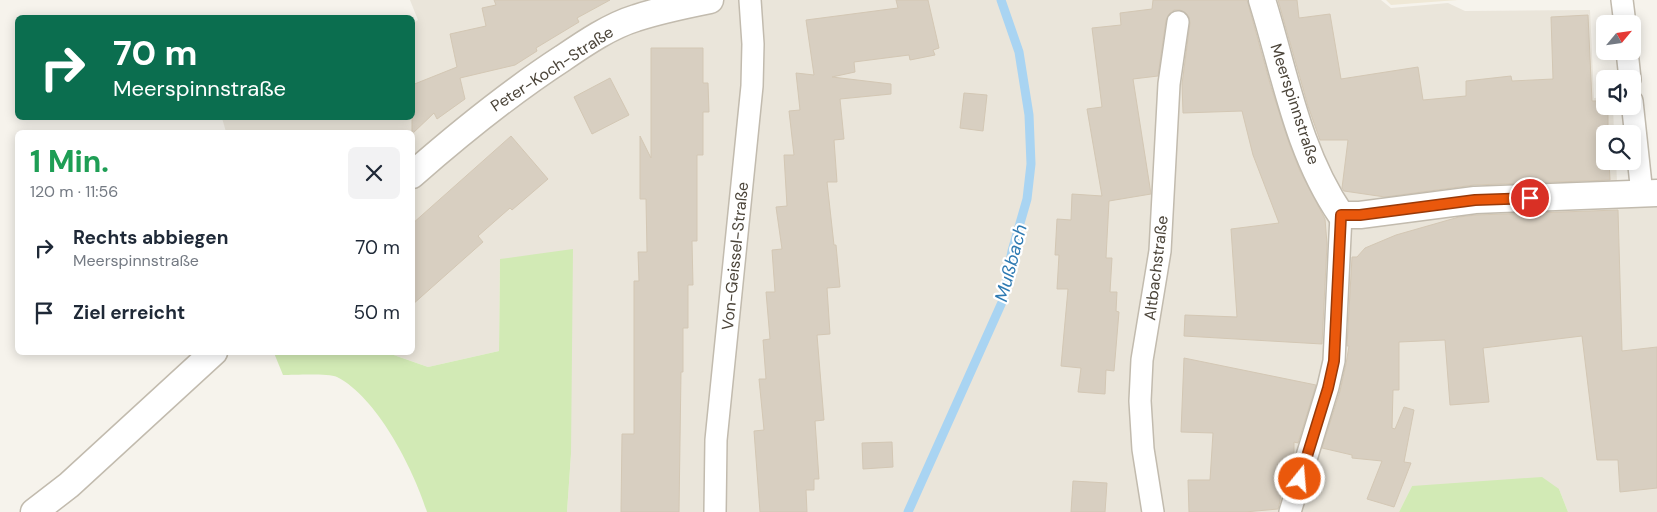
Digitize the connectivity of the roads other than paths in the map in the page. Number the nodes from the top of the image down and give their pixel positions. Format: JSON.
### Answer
{"nodes":[{"id":1,"x":710,"y":0,"type":"edge"},
{"id":2,"x":750,"y":0,"type":"edge"},
{"id":3,"x":1262,"y":0,"type":"edge"},
{"id":4,"x":1622,"y":0,"type":"edge"},
{"id":5,"x":1624,"y":15,"type":"edge"},
{"id":6,"x":1178,"y":22,"type":"dead end"},
{"id":7,"x":1635,"y":115,"type":"edge"},
{"id":8,"x":415,"y":172,"type":"edge"},
{"id":9,"x":1649,"y":193,"type":"edge"},
{"id":10,"x":1341,"y":215,"type":"junction"},
{"id":11,"x":211,"y":355,"type":"edge"},
{"id":12,"x":34,"y":512,"type":"edge"},
{"id":13,"x":714,"y":512,"type":"edge"},
{"id":14,"x":1152,"y":512,"type":"edge"},
{"id":15,"x":1290,"y":512,"type":"edge"}],
"edges":[{"from":1,"to":8,"type":"street","name":"Peter-Koch-Straße"},
{"from":2,"to":13,"type":"street","name":"Von-Geissel-Straße"},
{"from":3,"to":10,"type":"street","name":"Meerspinnstraße"},
{"from":4,"to":5,"type":"street"},
{"from":6,"to":14,"type":"street","name":"Altbachstraße"},
{"from":7,"to":9,"type":"street"},
{"from":9,"to":10,"type":"street"},
{"from":10,"to":15,"type":"street"},
{"from":11,"to":12,"type":"street"}]}
